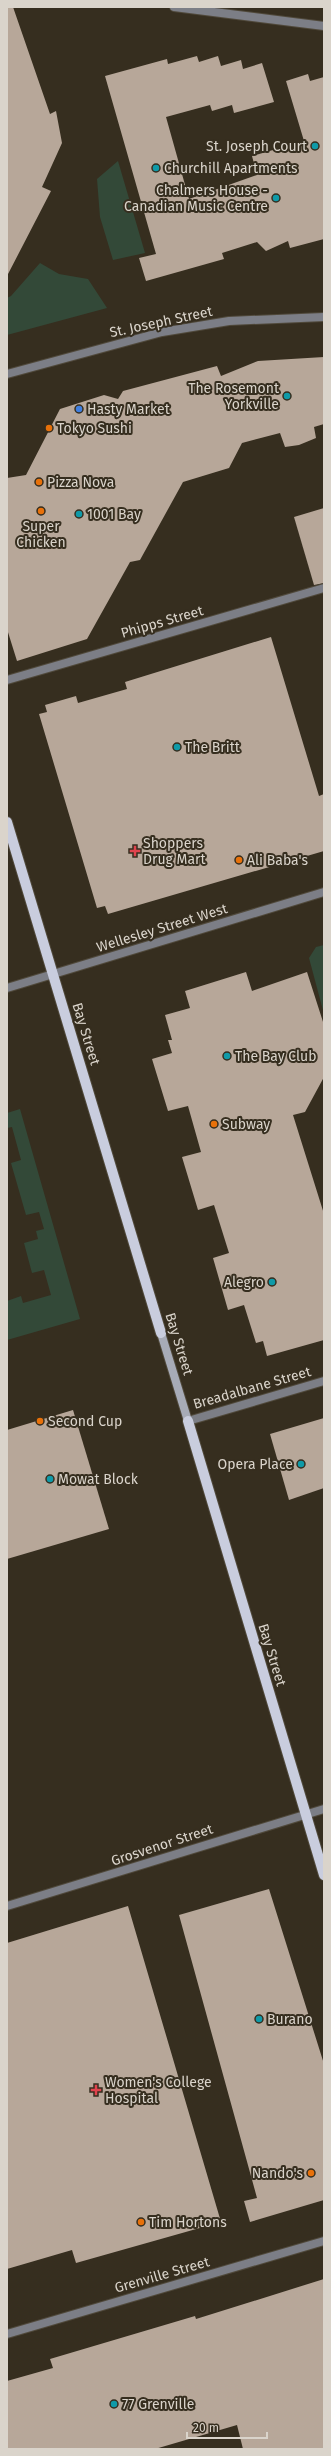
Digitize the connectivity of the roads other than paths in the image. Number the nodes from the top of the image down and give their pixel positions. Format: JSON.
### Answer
{"nodes":[{"id":1,"x":174,"y":7,"type":"edge"},
{"id":2,"x":324,"y":26,"type":"edge"},
{"id":3,"x":324,"y":317,"type":"edge"},
{"id":4,"x":7,"y":374,"type":"edge"},
{"id":5,"x":324,"y":588,"type":"edge"},
{"id":6,"x":7,"y":680,"type":"edge"},
{"id":7,"x":7,"y":822,"type":"edge"},
{"id":8,"x":324,"y":892,"type":"edge"},
{"id":9,"x":53,"y":974,"type":"junction"},
{"id":10,"x":7,"y":988,"type":"edge"},
{"id":11,"x":161,"y":1333,"type":"joint"},
{"id":12,"x":324,"y":1381,"type":"edge"},
{"id":13,"x":188,"y":1420,"type":"junction"},
{"id":14,"x":324,"y":1809,"type":"edge"},
{"id":15,"x":306,"y":1814,"type":"junction"},
{"id":16,"x":324,"y":1875,"type":"edge"},
{"id":17,"x":7,"y":1906,"type":"edge"},
{"id":18,"x":324,"y":2241,"type":"edge"},
{"id":19,"x":7,"y":2334,"type":"edge"}],
"edges":[{"from":1,"to":2,"type":"street"},
{"from":3,"to":4,"type":"street","name":"St. Joseph Street"},
{"from":5,"to":6,"type":"street","name":"Phipps Street"},
{"from":7,"to":9,"type":"main road","name":"Bay Street"},
{"from":8,"to":9,"type":"street","name":"Wellesley Street West"},
{"from":9,"to":10,"type":"street","name":"Wellesley Street West"},
{"from":9,"to":11,"type":"main road","name":"Bay Street"},
{"from":11,"to":13,"type":"main road","name":"Bay Street"},
{"from":12,"to":13,"type":"street","name":"Breadalbane Street"},
{"from":13,"to":15,"type":"main road","name":"Bay Street"},
{"from":14,"to":15,"type":"street","name":"Grosvenor Street"},
{"from":15,"to":16,"type":"main road","name":"Bay Street"},
{"from":15,"to":17,"type":"street","name":"Grosvenor Street"},
{"from":18,"to":19,"type":"street","name":"Grenville Street"}]}
